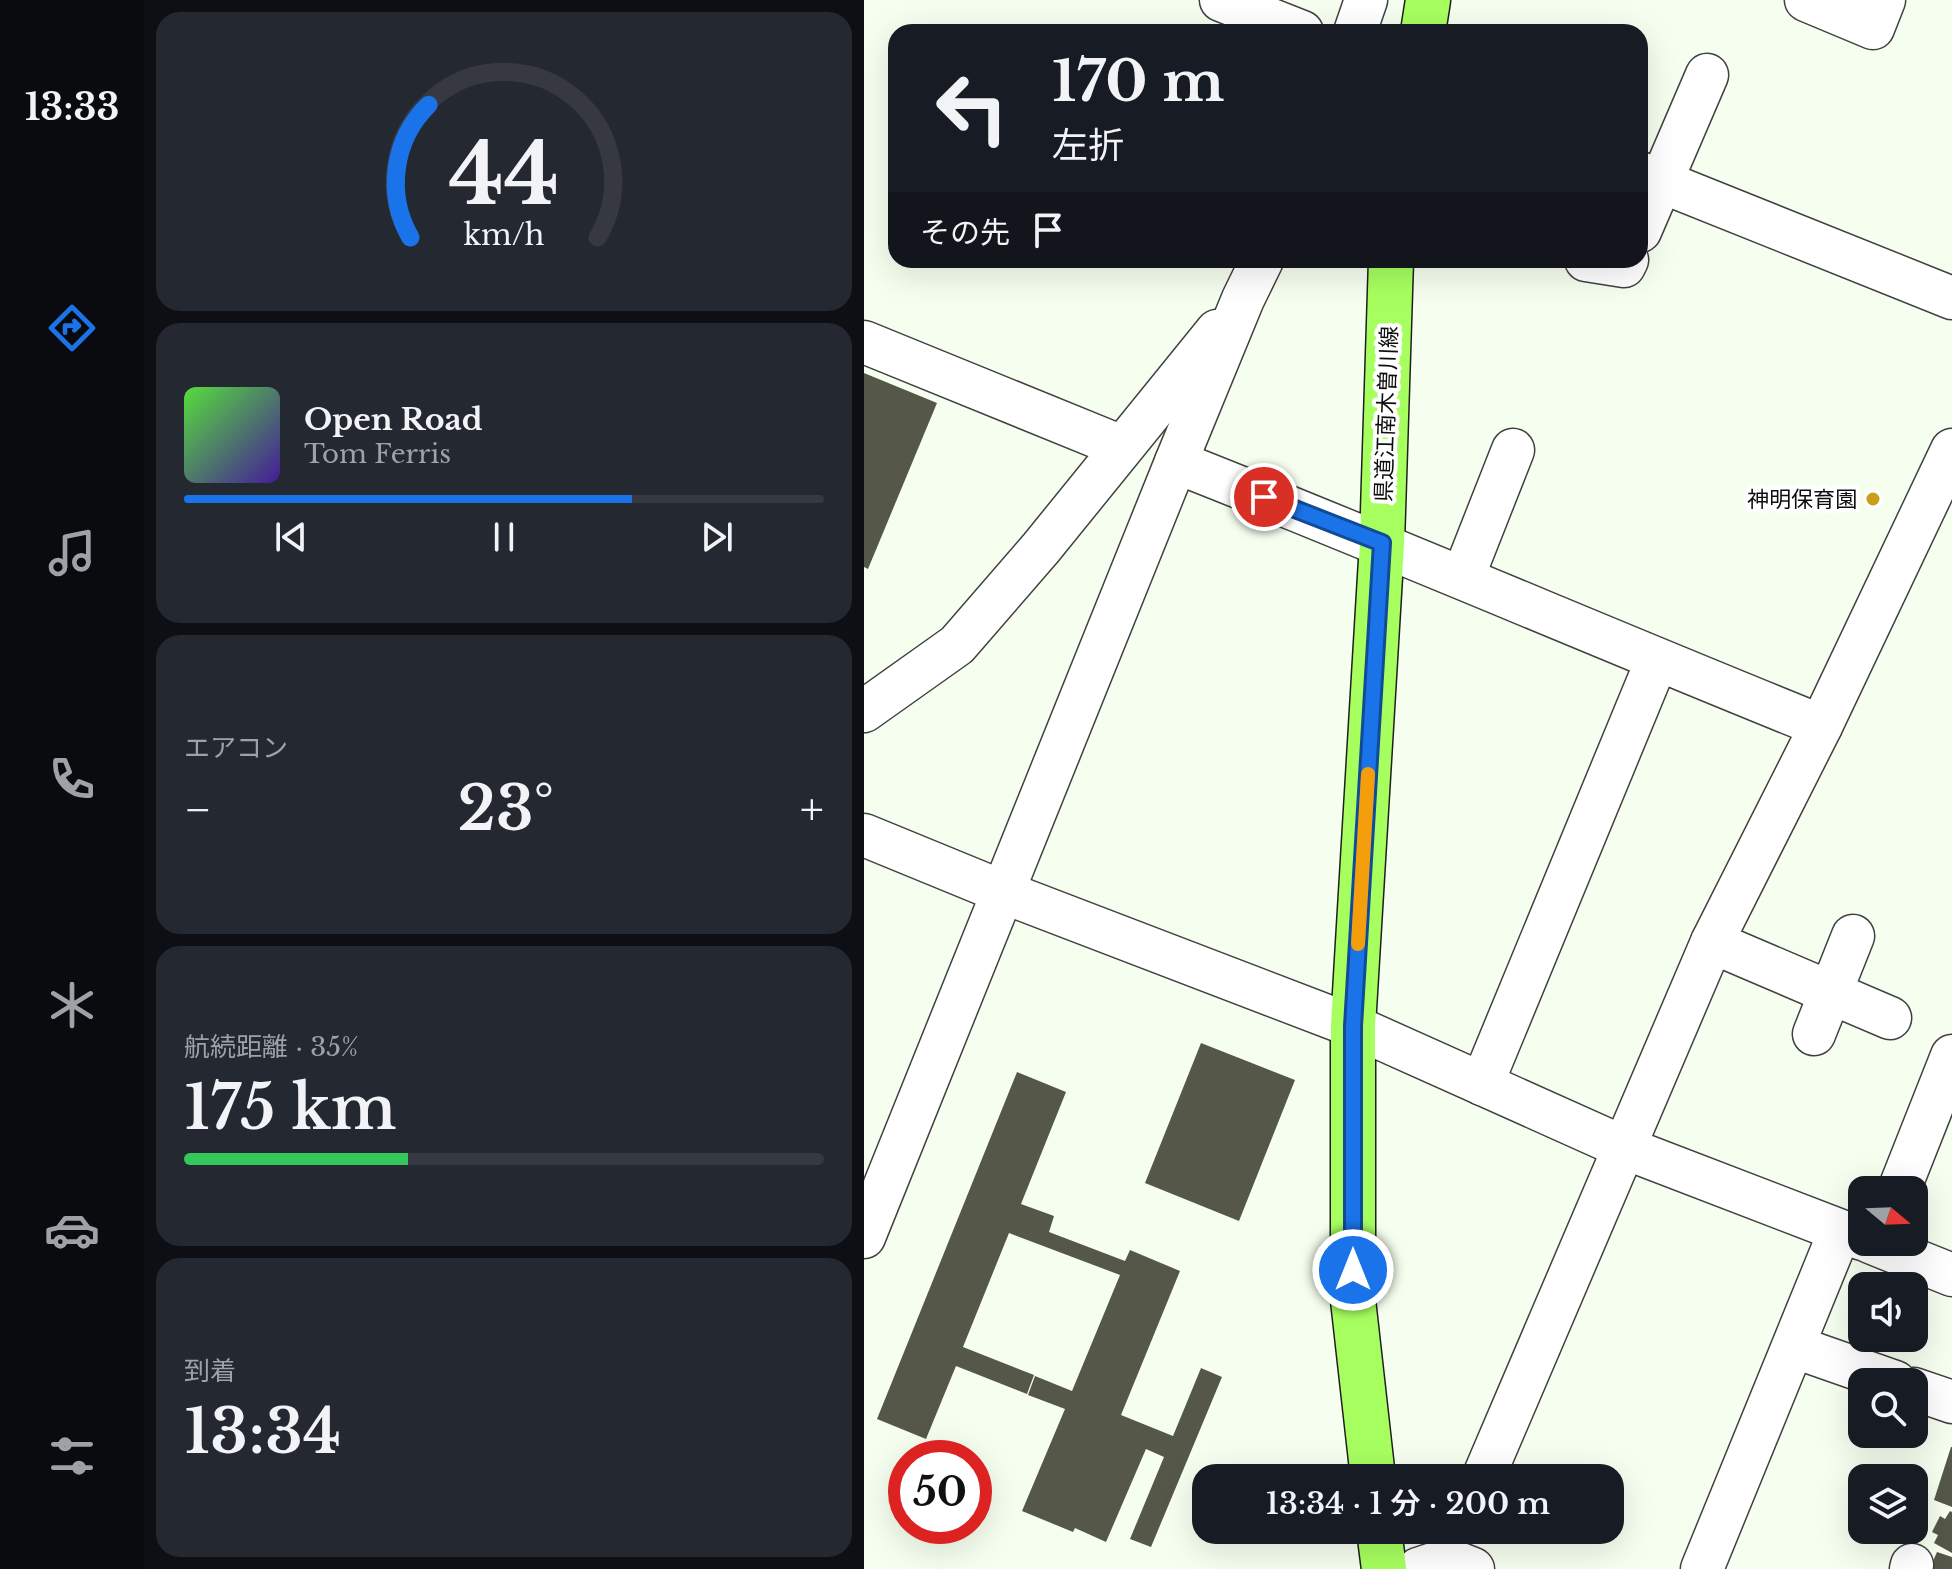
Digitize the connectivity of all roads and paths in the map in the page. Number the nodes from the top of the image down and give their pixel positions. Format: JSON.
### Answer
{"nodes":[{"id":1,"x":1221,"y":0,"type":"edge"},
{"id":2,"x":1366,"y":0,"type":"edge"},
{"id":3,"x":1428,"y":0,"type":"edge"},
{"id":4,"x":1806,"y":0,"type":"edge"},
{"id":5,"x":1884,"y":0,"type":"edge"},
{"id":6,"x":1282,"y":24,"type":"edge"},
{"id":7,"x":1358,"y":24,"type":"edge"},
{"id":8,"x":1424,"y":24,"type":"edge"},
{"id":9,"x":1707,"y":75,"type":"dead end"},
{"id":10,"x":1651,"y":178,"type":"edge"},
{"id":11,"x":1258,"y":268,"type":"edge"},
{"id":12,"x":1391,"y":268,"type":"edge"},
{"id":13,"x":1952,"y":298,"type":"edge"},
{"id":14,"x":1243,"y":299,"type":"junction"},
{"id":15,"x":864,"y":342,"type":"edge"},
{"id":16,"x":1122,"y":447,"type":"junction"},
{"id":17,"x":1513,"y":450,"type":"dead end"},
{"id":18,"x":1952,"y":450,"type":"edge"},
{"id":19,"x":1176,"y":462,"type":"junction"},
{"id":20,"x":1382,"y":543,"type":"junction"},
{"id":21,"x":1463,"y":577,"type":"junction"},
{"id":22,"x":1657,"y":660,"type":"junction"},
{"id":23,"x":864,"y":711,"type":"edge"},
{"id":24,"x":1821,"y":726,"type":"junction"},
{"id":25,"x":864,"y":835,"type":"edge"},
{"id":26,"x":1003,"y":892,"type":"junction"},
{"id":27,"x":1853,"y":936,"type":"dead end"},
{"id":28,"x":1712,"y":942,"type":"junction"},
{"id":29,"x":1829,"y":992,"type":"junction"},
{"id":30,"x":1890,"y":1018,"type":"dead end"},
{"id":31,"x":1353,"y":1026,"type":"junction"},
{"id":32,"x":1814,"y":1034,"type":"dead end"},
{"id":33,"x":1952,"y":1056,"type":"edge"},
{"id":34,"x":1482,"y":1084,"type":"junction"},
{"id":35,"x":1625,"y":1148,"type":"junction"},
{"id":36,"x":1905,"y":1176,"type":"edge"},
{"id":37,"x":1848,"y":1233,"type":"edge"},
{"id":38,"x":864,"y":1237,"type":"edge"},
{"id":39,"x":1855,"y":1256,"type":"edge"},
{"id":40,"x":1905,"y":1256,"type":"edge"},
{"id":41,"x":1952,"y":1275,"type":"edge"},
{"id":42,"x":1795,"y":1347,"type":"junction"},
{"id":43,"x":1855,"y":1368,"type":"edge"},
{"id":44,"x":1928,"y":1394,"type":"edge"},
{"id":45,"x":1952,"y":1402,"type":"edge"},
{"id":46,"x":1371,"y":1464,"type":"edge"},
{"id":47,"x":1489,"y":1464,"type":"edge"},
{"id":48,"x":1381,"y":1544,"type":"edge"},
{"id":49,"x":1384,"y":1569,"type":"edge"},
{"id":50,"x":1702,"y":1569,"type":"edge"}],
"edges":[{"from":1,"to":6,"type":"street"},
{"from":2,"to":7,"type":"street"},
{"from":3,"to":8,"type":"main road"},
{"from":4,"to":5,"type":"street"},
{"from":9,"to":10,"type":"street"},
{"from":10,"to":13,"type":"street"},
{"from":11,"to":14,"type":"street"},
{"from":12,"to":20,"type":"main road","name":"県道江南木曽川線"},
{"from":14,"to":16,"type":"street"},
{"from":14,"to":19,"type":"street"},
{"from":15,"to":16,"type":"street"},
{"from":16,"to":23,"type":"street"},
{"from":17,"to":21,"type":"street"},
{"from":18,"to":24,"type":"street"},
{"from":19,"to":20,"type":"street"},
{"from":19,"to":26,"type":"street"},
{"from":20,"to":21,"type":"street"},
{"from":20,"to":31,"type":"main road","name":"県道江南木曽川線"},
{"from":21,"to":22,"type":"street"},
{"from":22,"to":24,"type":"street"},
{"from":22,"to":34,"type":"street"},
{"from":24,"to":28,"type":"street"},
{"from":25,"to":26,"type":"street"},
{"from":26,"to":31,"type":"street"},
{"from":26,"to":38,"type":"street"},
{"from":27,"to":29,"type":"street"},
{"from":28,"to":29,"type":"street"},
{"from":28,"to":35,"type":"street"},
{"from":29,"to":30,"type":"street"},
{"from":29,"to":32,"type":"street"},
{"from":31,"to":34,"type":"street"},
{"from":31,"to":46,"type":"main road","name":"県道江南木曽川線"},
{"from":33,"to":36,"type":"street"},
{"from":34,"to":35,"type":"street"},
{"from":35,"to":37,"type":"street"},
{"from":35,"to":47,"type":"street"},
{"from":39,"to":42,"type":"street"},
{"from":40,"to":41,"type":"street"},
{"from":42,"to":43,"type":"street"},
{"from":42,"to":50,"type":"street"},
{"from":44,"to":45,"type":"street"},
{"from":48,"to":49,"type":"main road"}]}
